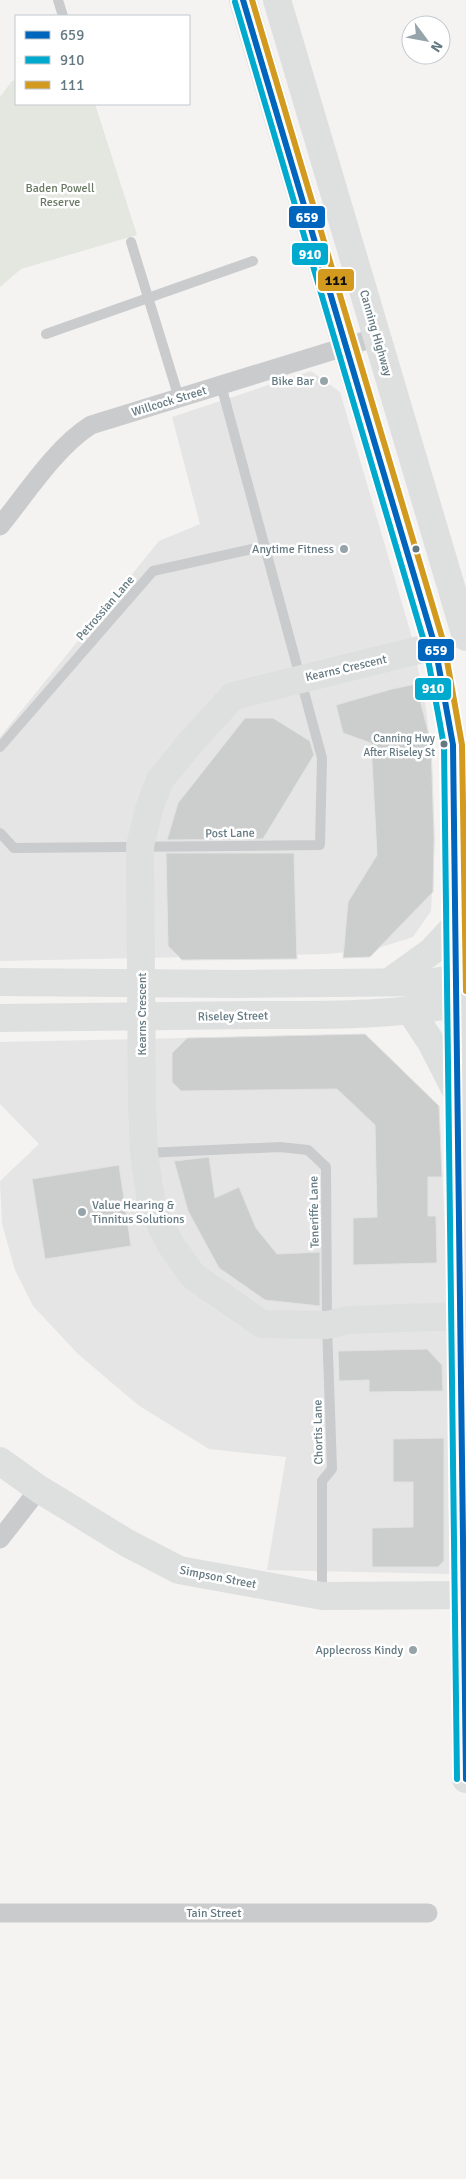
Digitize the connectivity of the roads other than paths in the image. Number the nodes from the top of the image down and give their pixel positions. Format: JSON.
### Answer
{"nodes":[{"id":1,"x":58,"y":0,"type":"edge"},
{"id":2,"x":243,"y":0,"type":"edge"},
{"id":3,"x":277,"y":0,"type":"edge"},
{"id":4,"x":63,"y":15,"type":"edge"},
{"id":5,"x":131,"y":242,"type":"dead end"},
{"id":6,"x":253,"y":260,"type":"dead end"},
{"id":7,"x":148,"y":298,"type":"junction"},
{"id":8,"x":46,"y":334,"type":"dead end"},
{"id":9,"x":378,"y":337,"type":"junction"},
{"id":10,"x":347,"y":346,"type":"junction"},
{"id":11,"x":221,"y":385,"type":"junction"},
{"id":12,"x":179,"y":398,"type":"junction"},
{"id":13,"x":0,"y":526,"type":"edge"},
{"id":14,"x":265,"y":546,"type":"junction"},
{"id":15,"x":466,"y":637,"type":"edge"},
{"id":16,"x":435,"y":646,"type":"junction"},
{"id":17,"x":302,"y":678,"type":"junction"},
{"id":18,"x":0,"y":747,"type":"edge"},
{"id":19,"x":0,"y":833,"type":"edge"},
{"id":20,"x":140,"y":846,"type":"junction"},
{"id":21,"x":456,"y":925,"type":"junction"},
{"id":22,"x":0,"y":982,"type":"edge"},
{"id":23,"x":389,"y":982,"type":"junction"},
{"id":24,"x":142,"y":983,"type":"junction"},
{"id":25,"x":461,"y":990,"type":"edge"},
{"id":26,"x":410,"y":1010,"type":"junction"},
{"id":27,"x":142,"y":1016,"type":"junction"},
{"id":28,"x":0,"y":1018,"type":"edge"},
{"id":29,"x":458,"y":1095,"type":"junction"},
{"id":30,"x":144,"y":1154,"type":"junction"},
{"id":31,"x":460,"y":1316,"type":"junction"},
{"id":32,"x":327,"y":1325,"type":"junction"},
{"id":33,"x":0,"y":1461,"type":"edge"},
{"id":34,"x":39,"y":1489,"type":"junction"},
{"id":35,"x":3,"y":1529,"type":"edge"},
{"id":36,"x":465,"y":1595,"type":"edge"},
{"id":37,"x":322,"y":1596,"type":"junction"},
{"id":38,"x":466,"y":1779,"type":"edge"},
{"id":39,"x":428,"y":1913,"type":"dead end"},
{"id":40,"x":0,"y":1914,"type":"edge"}],
"edges":[{"from":1,"to":4,"type":"lane"},
{"from":2,"to":10,"type":"main road"},
{"from":3,"to":9,"type":"main road","name":"Canning Highway"},
{"from":5,"to":7,"type":"lane"},
{"from":6,"to":7,"type":"lane"},
{"from":7,"to":8,"type":"lane"},
{"from":7,"to":12,"type":"lane"},
{"from":9,"to":10,"type":"street","name":"Willcock Street"},
{"from":9,"to":15,"type":"main road","name":"Canning Highway"},
{"from":10,"to":11,"type":"street","name":"Willcock Street"},
{"from":10,"to":16,"type":"main road"},
{"from":11,"to":12,"type":"street","name":"Willcock Street"},
{"from":11,"to":14,"type":"lane"},
{"from":12,"to":13,"type":"street","name":"Willcock Street"},
{"from":14,"to":17,"type":"lane"},
{"from":14,"to":18,"type":"lane","name":"Petrossian Lane"},
{"from":16,"to":17,"type":"main road","name":"Kearns Crescent"},
{"from":16,"to":21,"type":"main road"},
{"from":17,"to":20,"type":"main road","name":"Kearns Crescent"},
{"from":17,"to":20,"type":"lane","name":"Post Lane"},
{"from":19,"to":20,"type":"lane"},
{"from":20,"to":24,"type":"main road","name":"Kearns Crescent"},
{"from":21,"to":23,"type":"main road"},
{"from":21,"to":25,"type":"main road"},
{"from":22,"to":24,"type":"main road"},
{"from":23,"to":24,"type":"main road"},
{"from":23,"to":25,"type":"main road"},
{"from":24,"to":27,"type":"main road","name":"Kearns Crescent"},
{"from":25,"to":26,"type":"main road","name":"Riseley Street"},
{"from":25,"to":29,"type":"main road"},
{"from":26,"to":27,"type":"main road","name":"Riseley Street"},
{"from":26,"to":29,"type":"main road"},
{"from":27,"to":28,"type":"main road","name":"Riseley Street"},
{"from":27,"to":30,"type":"main road","name":"Kearns Crescent"},
{"from":29,"to":31,"type":"main road"},
{"from":30,"to":32,"type":"main road","name":"Kearns Crescent"},
{"from":30,"to":32,"type":"lane","name":"Teneriffe Lane"},
{"from":31,"to":32,"type":"main road","name":"Kearns Crescent"},
{"from":31,"to":36,"type":"main road"},
{"from":32,"to":37,"type":"lane","name":"Chortis Lane"},
{"from":33,"to":34,"type":"main road","name":"Simpson Street"},
{"from":34,"to":35,"type":"street"},
{"from":34,"to":37,"type":"main road","name":"Simpson Street"},
{"from":36,"to":37,"type":"main road","name":"Simpson Street"},
{"from":36,"to":38,"type":"main road"},
{"from":39,"to":40,"type":"street","name":"Tain Street"}]}
